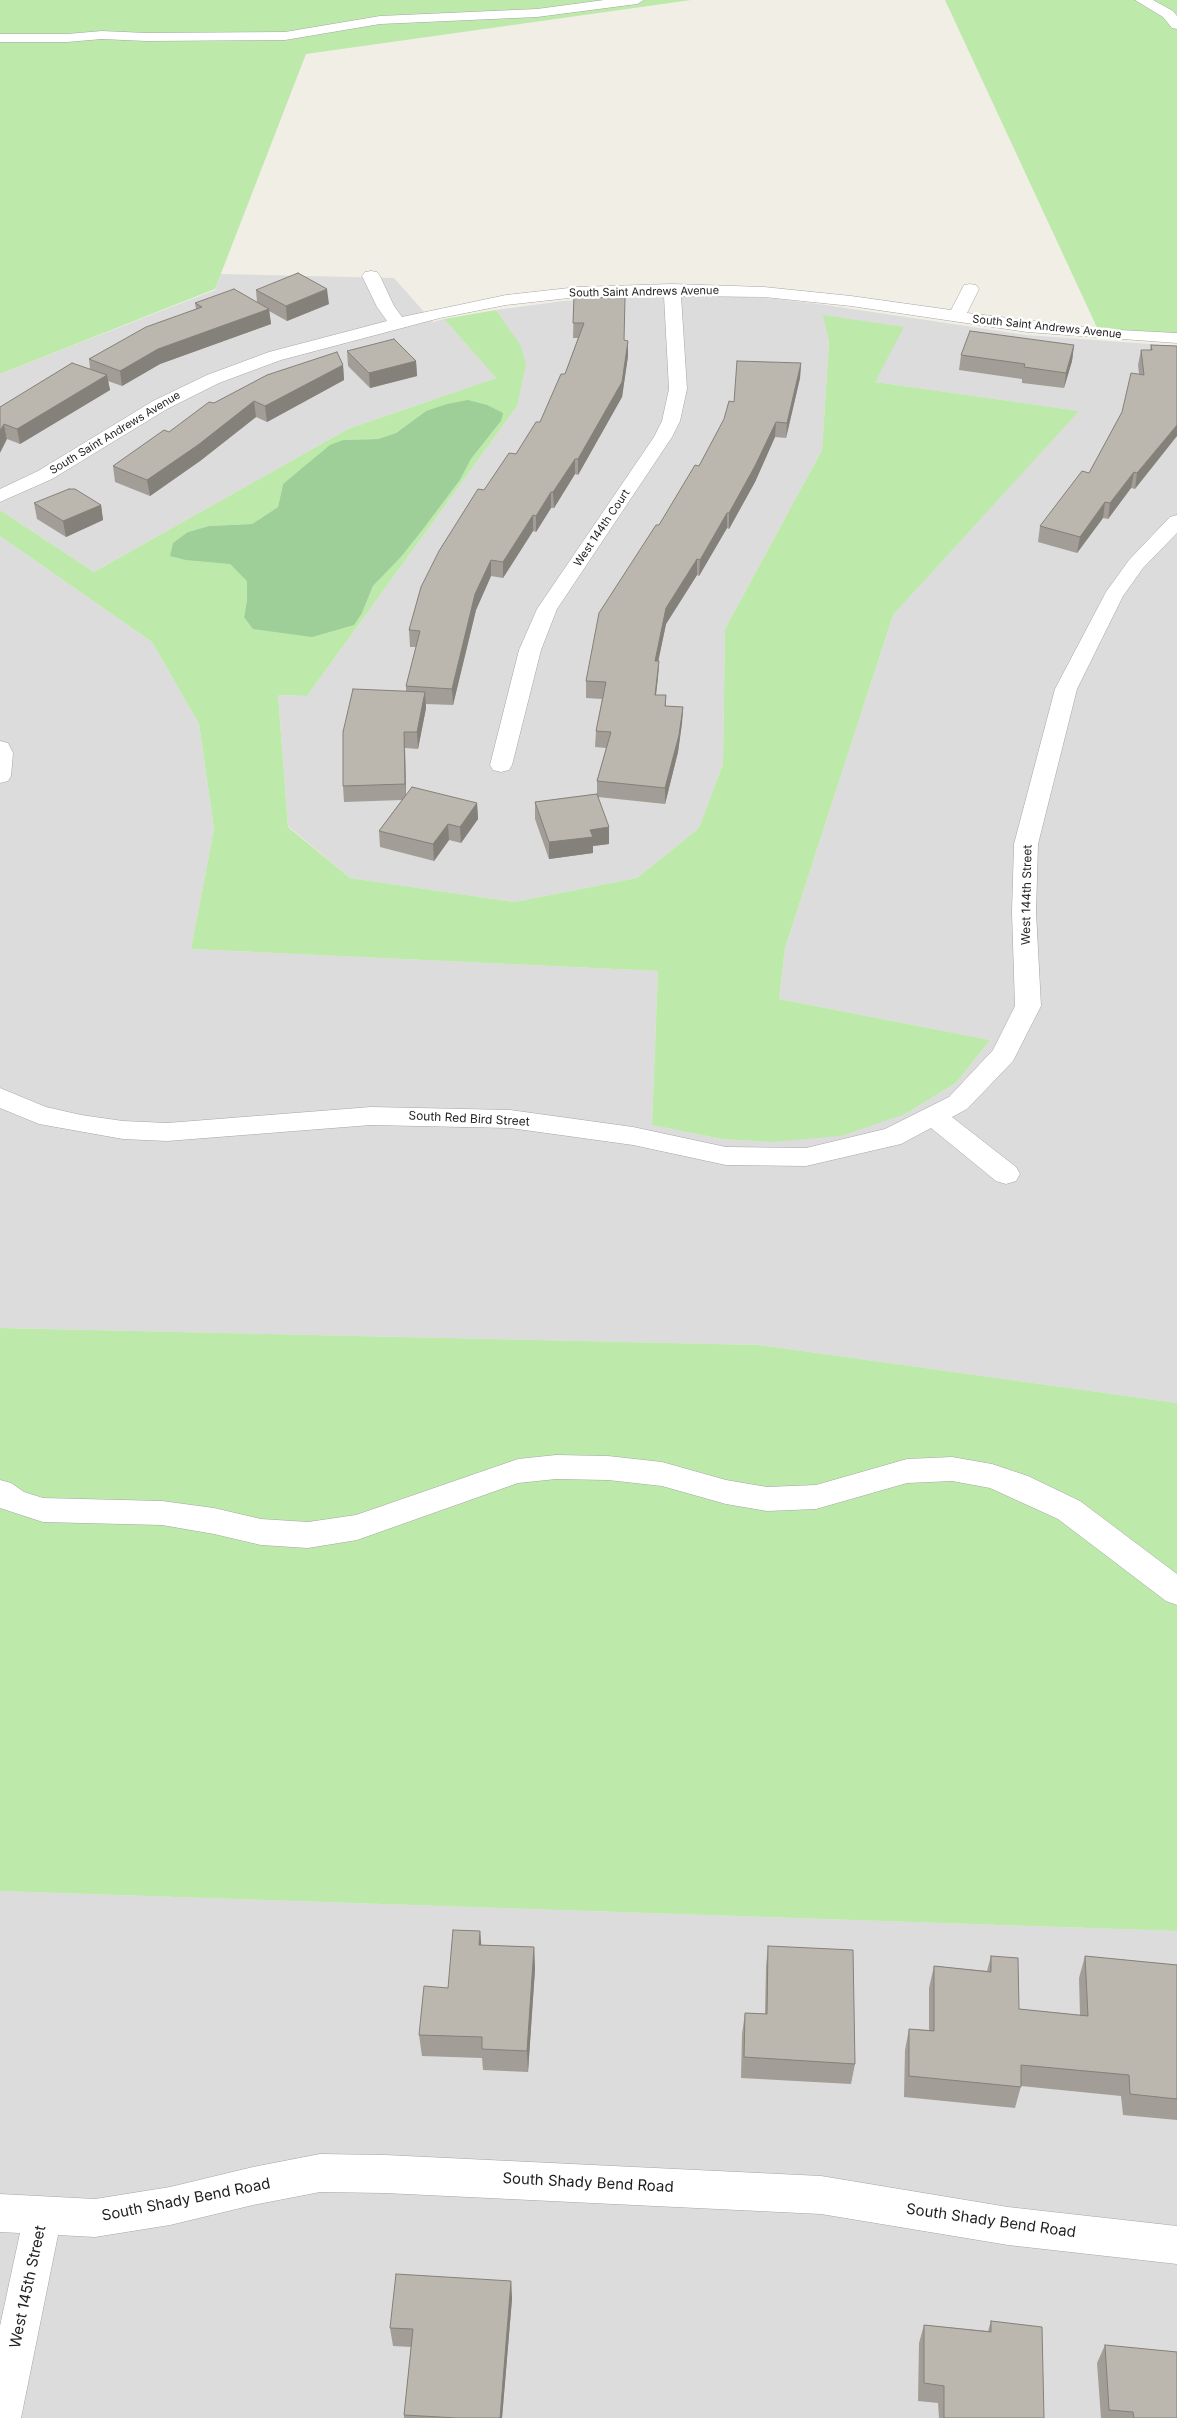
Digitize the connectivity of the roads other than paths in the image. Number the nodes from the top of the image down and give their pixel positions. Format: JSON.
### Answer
{"nodes":[{"id":1,"x":637,"y":0,"type":"edge"},
{"id":2,"x":1142,"y":0,"type":"edge"},
{"id":3,"x":1177,"y":25,"type":"edge"},
{"id":4,"x":0,"y":38,"type":"edge"},
{"id":5,"x":371,"y":276,"type":"dead end"},
{"id":6,"x":672,"y":289,"type":"junction"},
{"id":7,"x":970,"y":289,"type":"dead end"},
{"id":8,"x":956,"y":318,"type":"junction"},
{"id":9,"x":398,"y":323,"type":"junction"},
{"id":10,"x":1177,"y":338,"type":"edge"},
{"id":11,"x":0,"y":496,"type":"edge"},
{"id":12,"x":1177,"y":521,"type":"edge"},
{"id":13,"x":0,"y":748,"type":"edge"},
{"id":14,"x":501,"y":765,"type":"dead end"},
{"id":15,"x":0,"y":776,"type":"edge"},
{"id":16,"x":0,"y":1097,"type":"edge"},
{"id":17,"x":933,"y":1116,"type":"junction"},
{"id":18,"x":1006,"y":1174,"type":"dead end"},
{"id":19,"x":0,"y":1492,"type":"edge"},
{"id":20,"x":1177,"y":1592,"type":"edge"},
{"id":21,"x":0,"y":2213,"type":"edge"},
{"id":22,"x":43,"y":2215,"type":"junction"},
{"id":23,"x":1177,"y":2245,"type":"edge"},
{"id":24,"x":1,"y":2418,"type":"edge"}],
"edges":[{"from":1,"to":4,"type":"street"},
{"from":2,"to":3,"type":"street"},
{"from":5,"to":9,"type":"street"},
{"from":6,"to":8,"type":"street","name":"South Saint Andrews Avenue"},
{"from":6,"to":9,"type":"street","name":"South Saint Andrews Avenue"},
{"from":6,"to":14,"type":"street","name":"West 144th Court"},
{"from":7,"to":8,"type":"street"},
{"from":8,"to":10,"type":"street","name":"South Saint Andrews Avenue"},
{"from":9,"to":11,"type":"street","name":"South Saint Andrews Avenue"},
{"from":12,"to":17,"type":"street","name":"West 144th Street"},
{"from":13,"to":15,"type":"street"},
{"from":16,"to":17,"type":"street","name":"South Red Bird Street"},
{"from":17,"to":18,"type":"street"},
{"from":19,"to":20,"type":"street"},
{"from":21,"to":22,"type":"street","name":"South Shady Bend Road"},
{"from":22,"to":23,"type":"street","name":"South Shady Bend Road"},
{"from":22,"to":24,"type":"street","name":"West 145th Street"}]}
